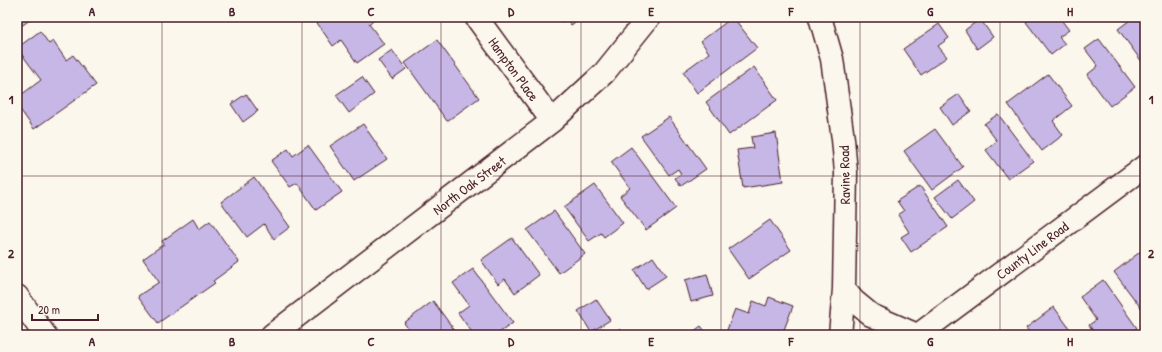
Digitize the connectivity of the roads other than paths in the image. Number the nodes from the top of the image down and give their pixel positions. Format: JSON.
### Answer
{"nodes":[{"id":1,"x":476,"y":17,"type":"edge"},
{"id":2,"x":649,"y":17,"type":"edge"},
{"id":3,"x":820,"y":17,"type":"edge"},
{"id":4,"x":552,"y":121,"type":"junction"},
{"id":5,"x":1145,"y":166,"type":"edge"},
{"id":6,"x":844,"y":289,"type":"junction"},
{"id":7,"x":17,"y":296,"type":"edge"},
{"id":8,"x":45,"y":335,"type":"edge"},
{"id":9,"x":272,"y":335,"type":"edge"},
{"id":10,"x":840,"y":335,"type":"edge"},
{"id":11,"x":918,"y":335,"type":"edge"}],
"edges":[{"from":1,"to":4,"type":"street","name":"Hampton Place"},
{"from":2,"to":4,"type":"street","name":"North Oak Street"},
{"from":3,"to":6,"type":"street","name":"Ravine Road"},
{"from":4,"to":9,"type":"street","name":"North Oak Street"},
{"from":5,"to":11,"type":"street","name":"County Line Road"},
{"from":6,"to":10,"type":"street","name":"Ravine Road"},
{"from":6,"to":11,"type":"street"},
{"from":7,"to":8,"type":"street"}]}
